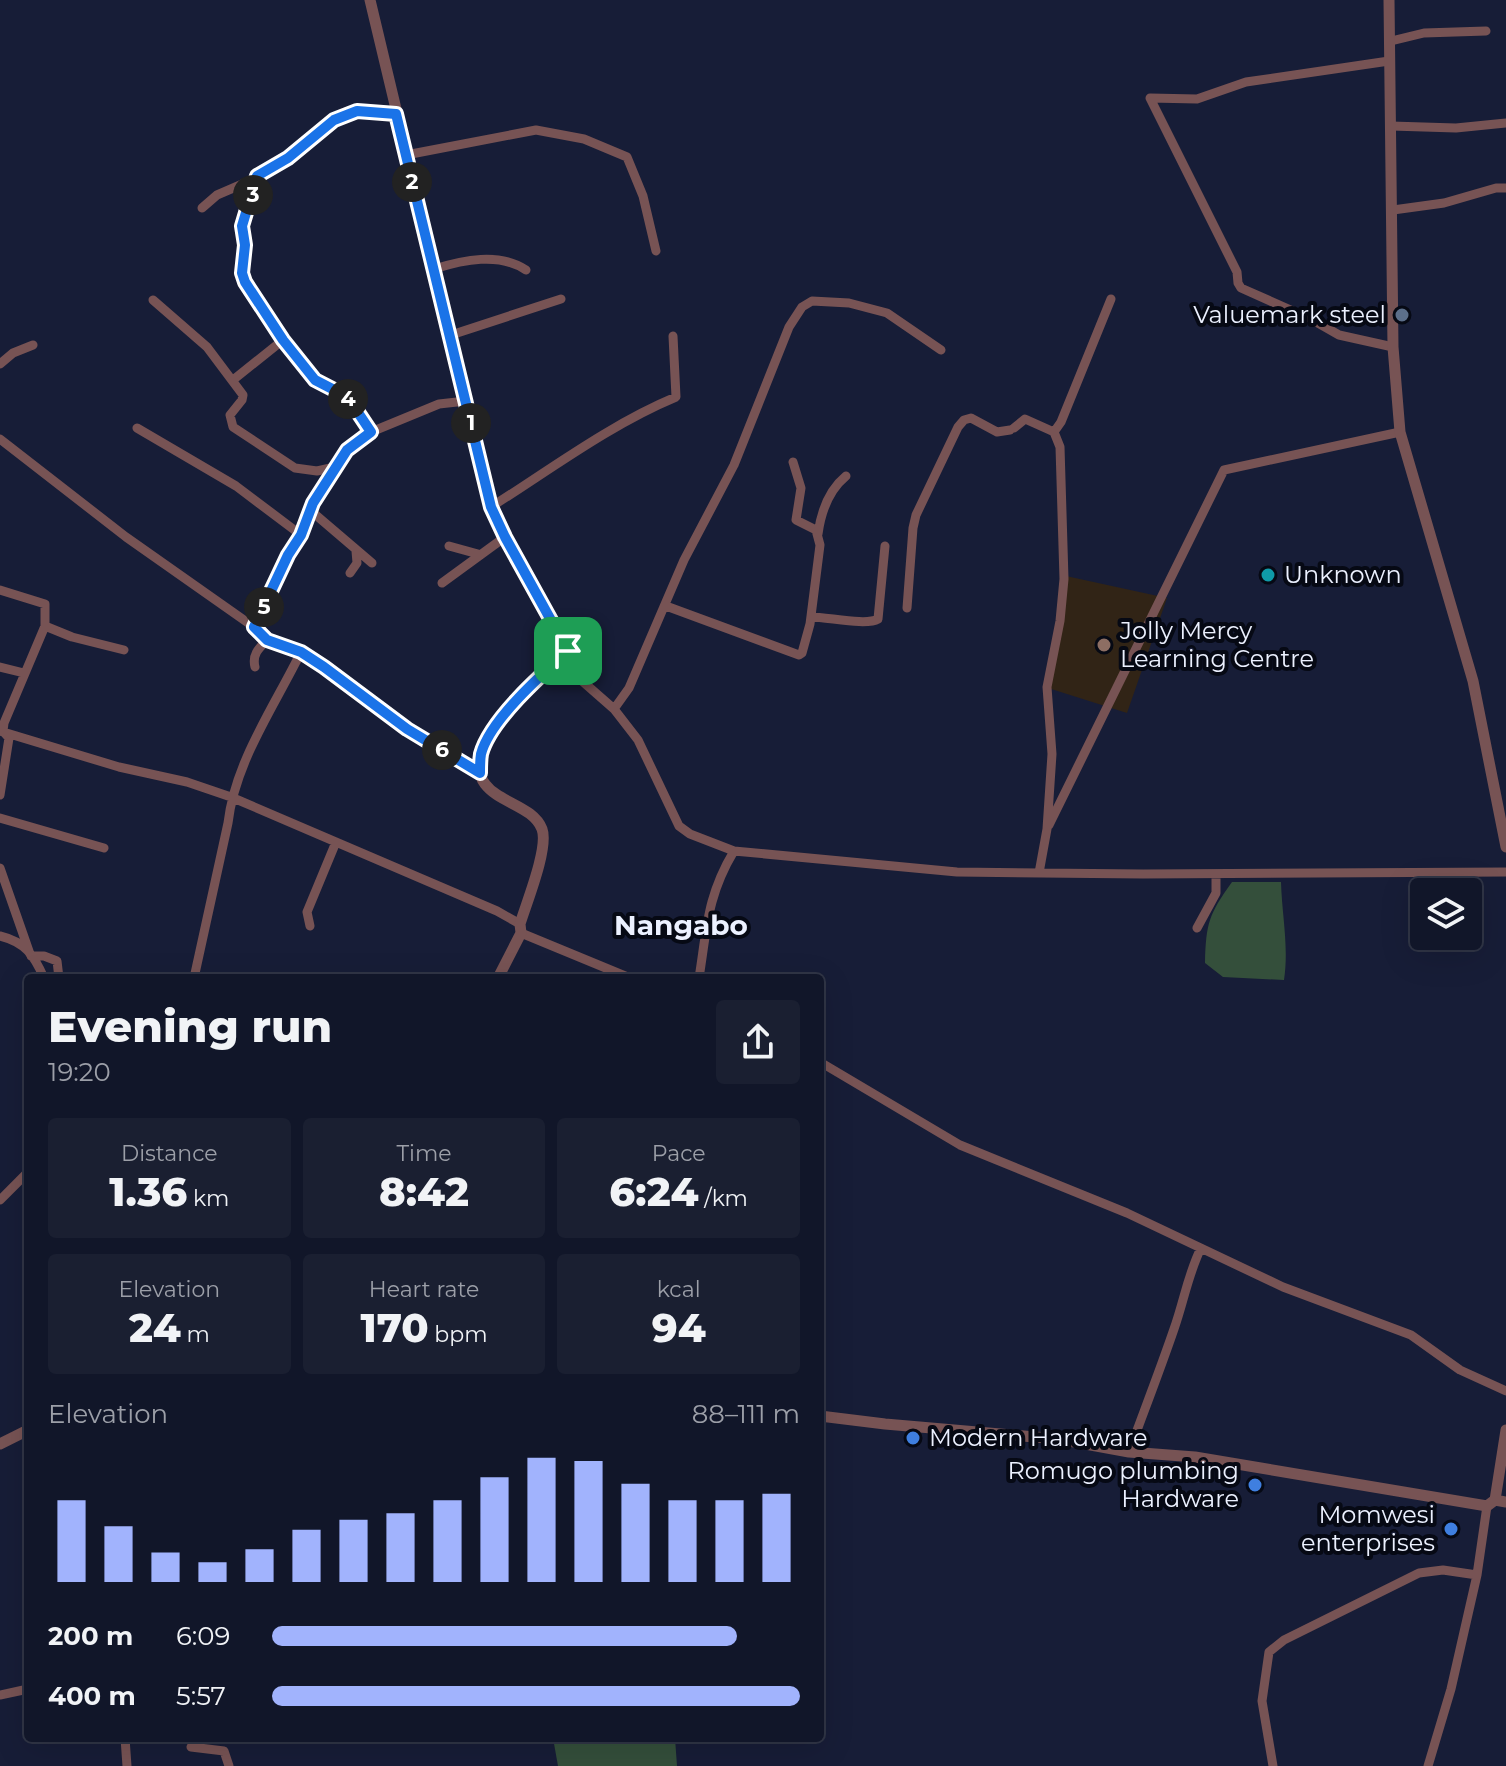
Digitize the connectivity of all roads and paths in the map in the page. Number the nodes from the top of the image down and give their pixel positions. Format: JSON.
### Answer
{"nodes":[{"id":1,"x":370,"y":0,"type":"edge"},
{"id":2,"x":1389,"y":0,"type":"edge"},
{"id":3,"x":1486,"y":31,"type":"dead end"},
{"id":4,"x":1391,"y":41,"type":"junction"},
{"id":5,"x":1389,"y":61,"type":"junction"},
{"id":6,"x":396,"y":114,"type":"junction"},
{"id":7,"x":1506,"y":123,"type":"edge"},
{"id":8,"x":1391,"y":126,"type":"junction"},
{"id":9,"x":406,"y":155,"type":"junction"},
{"id":10,"x":254,"y":179,"type":"junction"},
{"id":11,"x":1506,"y":188,"type":"edge"},
{"id":12,"x":202,"y":208,"type":"dead end"},
{"id":13,"x":1393,"y":210,"type":"junction"},
{"id":14,"x":656,"y":251,"type":"dead end"},
{"id":15,"x":434,"y":269,"type":"junction"},
{"id":16,"x":526,"y":270,"type":"dead end"},
{"id":17,"x":561,"y":299,"type":"dead end"},
{"id":18,"x":1111,"y":299,"type":"dead end"},
{"id":19,"x":153,"y":300,"type":"dead end"},
{"id":20,"x":451,"y":335,"type":"junction"},
{"id":21,"x":673,"y":336,"type":"dead end"},
{"id":22,"x":283,"y":340,"type":"junction"},
{"id":23,"x":33,"y":345,"type":"dead end"},
{"id":24,"x":1393,"y":347,"type":"junction"},
{"id":25,"x":941,"y":350,"type":"dead end"},
{"id":26,"x":0,"y":364,"type":"edge"},
{"id":27,"x":233,"y":380,"type":"junction"},
{"id":28,"x":466,"y":401,"type":"junction"},
{"id":29,"x":137,"y":428,"type":"dead end"},
{"id":30,"x":371,"y":432,"type":"junction"},
{"id":31,"x":1054,"y":432,"type":"junction"},
{"id":32,"x":1400,"y":432,"type":"junction"},
{"id":33,"x":0,"y":439,"type":"edge"},
{"id":34,"x":793,"y":462,"type":"dead end"},
{"id":35,"x":335,"y":467,"type":"junction"},
{"id":36,"x":846,"y":476,"type":"dead end"},
{"id":37,"x":491,"y":507,"type":"junction"},
{"id":38,"x":310,"y":510,"type":"junction"},
{"id":39,"x":818,"y":534,"type":"junction"},
{"id":40,"x":301,"y":535,"type":"junction"},
{"id":41,"x":505,"y":537,"type":"junction"},
{"id":42,"x":449,"y":546,"type":"dead end"},
{"id":43,"x":885,"y":546,"type":"dead end"},
{"id":44,"x":356,"y":551,"type":"junction"},
{"id":45,"x":478,"y":554,"type":"junction"},
{"id":46,"x":372,"y":563,"type":"dead end"},
{"id":47,"x":350,"y":573,"type":"dead end"},
{"id":48,"x":442,"y":583,"type":"dead end"},
{"id":49,"x":0,"y":590,"type":"edge"},
{"id":50,"x":666,"y":606,"type":"junction"},
{"id":51,"x":907,"y":608,"type":"dead end"},
{"id":52,"x":811,"y":617,"type":"junction"},
{"id":53,"x":45,"y":626,"type":"junction"},
{"id":54,"x":254,"y":627,"type":"junction"},
{"id":55,"x":267,"y":640,"type":"junction"},
{"id":56,"x":124,"y":650,"type":"dead end"},
{"id":57,"x":568,"y":651,"type":"junction"},
{"id":58,"x":301,"y":652,"type":"junction"},
{"id":59,"x":0,"y":667,"type":"edge"},
{"id":60,"x":255,"y":667,"type":"dead end"},
{"id":61,"x":24,"y":673,"type":"junction"},
{"id":62,"x":614,"y":709,"type":"junction"},
{"id":63,"x":2,"y":731,"type":"edge"},
{"id":64,"x":480,"y":773,"type":"junction"},
{"id":65,"x":0,"y":795,"type":"edge"},
{"id":66,"x":231,"y":797,"type":"junction"},
{"id":67,"x":0,"y":818,"type":"edge"},
{"id":68,"x":1047,"y":829,"type":"junction"},
{"id":69,"x":336,"y":842,"type":"junction"},
{"id":70,"x":1506,"y":847,"type":"edge"},
{"id":71,"x":104,"y":848,"type":"dead end"},
{"id":72,"x":734,"y":851,"type":"junction"},
{"id":73,"x":0,"y":868,"type":"edge"},
{"id":74,"x":1506,"y":872,"type":"edge"},
{"id":75,"x":1039,"y":873,"type":"junction"},
{"id":76,"x":1216,"y":874,"type":"junction"},
{"id":77,"x":310,"y":926,"type":"dead end"},
{"id":78,"x":1197,"y":928,"type":"dead end"},
{"id":79,"x":521,"y":929,"type":"junction"},
{"id":80,"x":0,"y":936,"type":"edge"},
{"id":81,"x":31,"y":955,"type":"junction"},
{"id":82,"x":42,"y":974,"type":"edge"},
{"id":83,"x":59,"y":974,"type":"edge"},
{"id":84,"x":195,"y":974,"type":"edge"},
{"id":85,"x":500,"y":974,"type":"edge"},
{"id":86,"x":620,"y":974,"type":"edge"},
{"id":87,"x":700,"y":974,"type":"edge"},
{"id":88,"x":824,"y":1064,"type":"edge"},
{"id":89,"x":24,"y":1176,"type":"edge"},
{"id":90,"x":0,"y":1200,"type":"edge"},
{"id":91,"x":1201,"y":1248,"type":"junction"},
{"id":92,"x":1506,"y":1391,"type":"edge"},
{"id":93,"x":824,"y":1416,"type":"edge"},
{"id":94,"x":1506,"y":1430,"type":"edge"},
{"id":95,"x":24,"y":1432,"type":"edge"},
{"id":96,"x":0,"y":1444,"type":"edge"},
{"id":97,"x":1129,"y":1452,"type":"junction"},
{"id":98,"x":1496,"y":1503,"type":"edge"},
{"id":99,"x":1477,"y":1575,"type":"junction"},
{"id":100,"x":24,"y":1690,"type":"edge"},
{"id":101,"x":0,"y":1695,"type":"edge"},
{"id":102,"x":125,"y":1742,"type":"edge"},
{"id":103,"x":191,"y":1747,"type":"dead end"},
{"id":104,"x":127,"y":1766,"type":"edge"},
{"id":105,"x":229,"y":1766,"type":"edge"},
{"id":106,"x":1273,"y":1766,"type":"edge"},
{"id":107,"x":1428,"y":1766,"type":"edge"}],
"edges":[{"from":1,"to":6,"type":"street"},
{"from":2,"to":4,"type":"street"},
{"from":3,"to":4,"type":"street"},
{"from":4,"to":5,"type":"street"},
{"from":5,"to":8,"type":"street"},
{"from":5,"to":24,"type":"street"},
{"from":6,"to":9,"type":"street"},
{"from":6,"to":10,"type":"street"},
{"from":7,"to":8,"type":"street"},
{"from":8,"to":13,"type":"street"},
{"from":9,"to":14,"type":"street"},
{"from":9,"to":15,"type":"street"},
{"from":10,"to":12,"type":"street"},
{"from":10,"to":22,"type":"street"},
{"from":11,"to":13,"type":"street"},
{"from":13,"to":24,"type":"street"},
{"from":15,"to":16,"type":"street"},
{"from":15,"to":20,"type":"street"},
{"from":17,"to":20,"type":"street"},
{"from":18,"to":31,"type":"street"},
{"from":19,"to":27,"type":"street"},
{"from":20,"to":28,"type":"street"},
{"from":21,"to":37,"type":"street"},
{"from":22,"to":27,"type":"street"},
{"from":22,"to":30,"type":"street"},
{"from":23,"to":26,"type":"street"},
{"from":24,"to":32,"type":"street"},
{"from":25,"to":50,"type":"street"},
{"from":27,"to":35,"type":"street"},
{"from":28,"to":30,"type":"street"},
{"from":28,"to":37,"type":"street"},
{"from":29,"to":40,"type":"street"},
{"from":30,"to":35,"type":"street"},
{"from":31,"to":51,"type":"street"},
{"from":31,"to":68,"type":"street"},
{"from":32,"to":68,"type":"street"},
{"from":32,"to":70,"type":"street"},
{"from":33,"to":54,"type":"street"},
{"from":34,"to":39,"type":"street"},
{"from":35,"to":38,"type":"street"},
{"from":36,"to":39,"type":"street"},
{"from":37,"to":41,"type":"street"},
{"from":38,"to":40,"type":"street"},
{"from":38,"to":44,"type":"street"},
{"from":39,"to":52,"type":"street"},
{"from":40,"to":54,"type":"street"},
{"from":41,"to":45,"type":"street"},
{"from":41,"to":57,"type":"street"},
{"from":42,"to":45,"type":"street"},
{"from":43,"to":52,"type":"street"},
{"from":44,"to":46,"type":"street"},
{"from":44,"to":47,"type":"street"},
{"from":45,"to":48,"type":"street"},
{"from":49,"to":53,"type":"street"},
{"from":50,"to":52,"type":"street"},
{"from":50,"to":62,"type":"street"},
{"from":53,"to":56,"type":"street"},
{"from":53,"to":61,"type":"street"},
{"from":54,"to":55,"type":"street"},
{"from":55,"to":58,"type":"street"},
{"from":55,"to":60,"type":"street"},
{"from":57,"to":62,"type":"street"},
{"from":57,"to":64,"type":"street"},
{"from":58,"to":64,"type":"street"},
{"from":58,"to":66,"type":"street"},
{"from":59,"to":61,"type":"street"},
{"from":61,"to":63,"type":"street"},
{"from":62,"to":72,"type":"street"},
{"from":63,"to":65,"type":"street"},
{"from":63,"to":66,"type":"street"},
{"from":64,"to":79,"type":"street"},
{"from":66,"to":69,"type":"street"},
{"from":66,"to":84,"type":"street"},
{"from":67,"to":71,"type":"street"},
{"from":68,"to":75,"type":"street"},
{"from":69,"to":77,"type":"street"},
{"from":69,"to":79,"type":"street"},
{"from":72,"to":75,"type":"street"},
{"from":72,"to":87,"type":"street"},
{"from":73,"to":81,"type":"street"},
{"from":74,"to":76,"type":"street"},
{"from":75,"to":76,"type":"street"},
{"from":76,"to":78,"type":"street"},
{"from":79,"to":85,"type":"street"},
{"from":79,"to":86,"type":"street"},
{"from":80,"to":81,"type":"street"},
{"from":81,"to":82,"type":"street"},
{"from":81,"to":83,"type":"street"},
{"from":88,"to":91,"type":"street"},
{"from":89,"to":90,"type":"street"},
{"from":91,"to":92,"type":"street"},
{"from":91,"to":97,"type":"street"},
{"from":93,"to":97,"type":"street"},
{"from":94,"to":98,"type":"street"},
{"from":95,"to":96,"type":"street"},
{"from":97,"to":98,"type":"street"},
{"from":98,"to":99,"type":"street"},
{"from":99,"to":106,"type":"street"},
{"from":99,"to":107,"type":"street"},
{"from":100,"to":101,"type":"street"},
{"from":102,"to":104,"type":"street"},
{"from":103,"to":105,"type":"street"}]}
